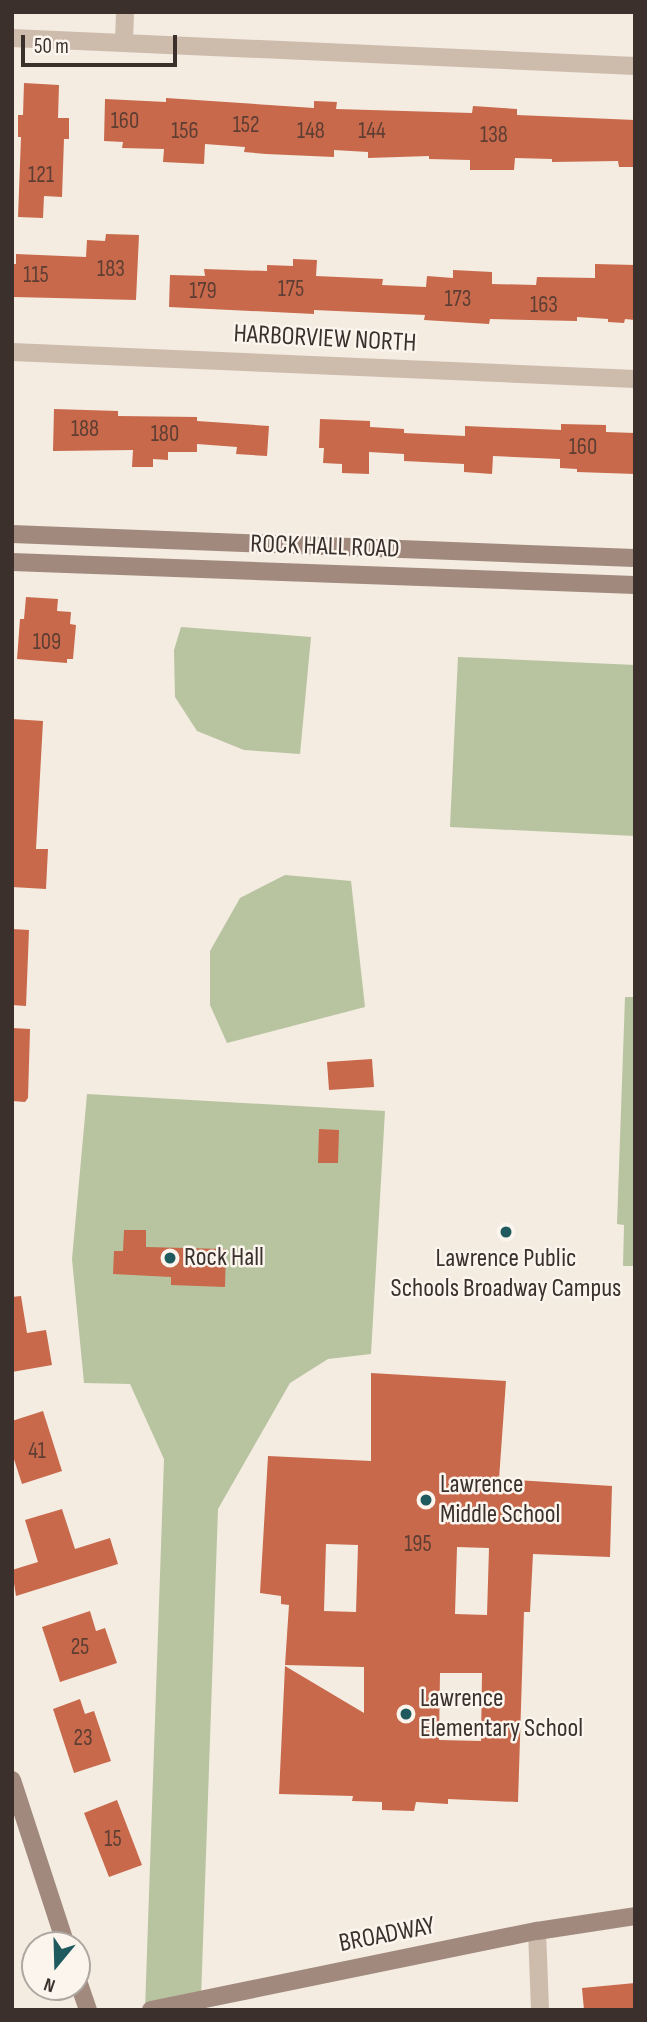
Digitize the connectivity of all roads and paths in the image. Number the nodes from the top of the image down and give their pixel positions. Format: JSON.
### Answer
{"nodes":[{"id":1,"x":125,"y":12,"type":"edge"},
{"id":2,"x":12,"y":38,"type":"edge"},
{"id":3,"x":124,"y":41,"type":"junction"},
{"id":4,"x":635,"y":66,"type":"edge"},
{"id":5,"x":12,"y":352,"type":"edge"},
{"id":6,"x":635,"y":380,"type":"edge"},
{"id":7,"x":12,"y":534,"type":"edge"},
{"id":8,"x":468,"y":551,"type":"junction"},
{"id":9,"x":635,"y":558,"type":"edge"},
{"id":10,"x":12,"y":562,"type":"edge"},
{"id":11,"x":468,"y":579,"type":"junction"},
{"id":12,"x":635,"y":585,"type":"edge"},
{"id":13,"x":12,"y":1780,"type":"edge"},
{"id":14,"x":635,"y":1916,"type":"edge"},
{"id":15,"x":61,"y":1931,"type":"edge"},
{"id":16,"x":537,"y":1931,"type":"junction"},
{"id":17,"x":151,"y":2010,"type":"edge"},
{"id":18,"x":540,"y":2010,"type":"edge"}],
"edges":[{"from":1,"to":3,"type":"street"},
{"from":2,"to":3,"type":"street"},
{"from":3,"to":4,"type":"street"},
{"from":5,"to":6,"type":"street","name":"HARBORVIEW NORTH"},
{"from":7,"to":8,"type":"main road","name":"ROCK HALL ROAD"},
{"from":8,"to":9,"type":"main road","name":"ROCK HALL ROAD"},
{"from":8,"to":11,"type":"main road"},
{"from":10,"to":11,"type":"main road","name":"ROCK HALL ROAD"},
{"from":11,"to":12,"type":"main road","name":"ROCK HALL ROAD"},
{"from":13,"to":15,"type":"main road"},
{"from":14,"to":16,"type":"main road","name":"BROADWAY"},
{"from":16,"to":17,"type":"main road","name":"BROADWAY"},
{"from":16,"to":18,"type":"street"}]}
